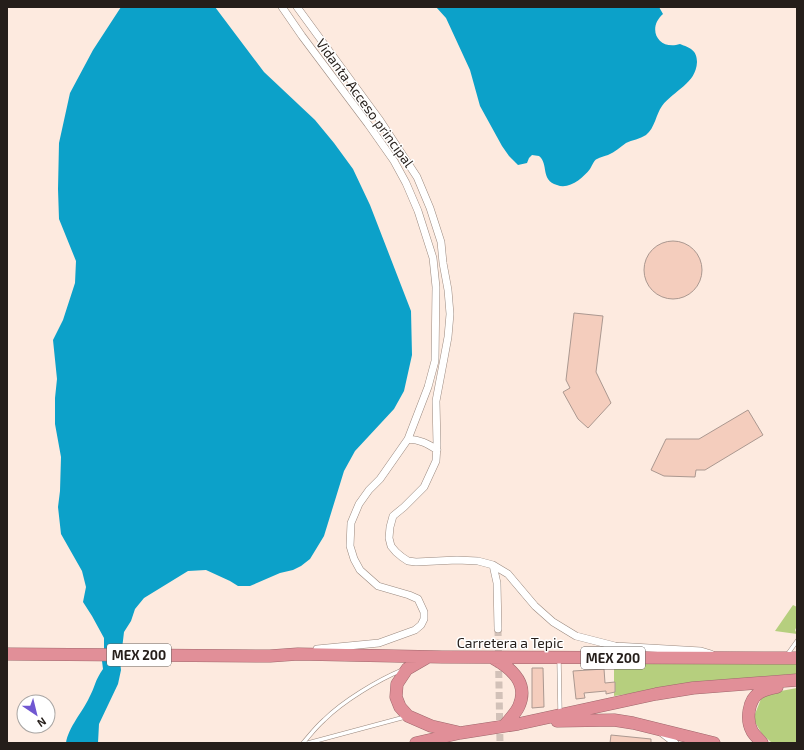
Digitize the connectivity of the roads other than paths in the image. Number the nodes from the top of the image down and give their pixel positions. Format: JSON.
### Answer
{"nodes":[{"id":1,"x":282,"y":7,"type":"edge"},
{"id":2,"x":297,"y":7,"type":"edge"},
{"id":3,"x":408,"y":439,"type":"junction"},
{"id":4,"x":437,"y":450,"type":"junction"},
{"id":5,"x":493,"y":565,"type":"junction"},
{"id":6,"x":498,"y":630,"type":"tunnel mouth"},
{"id":7,"x":797,"y":641,"type":"edge"},
{"id":8,"x":7,"y":654,"type":"edge"},
{"id":9,"x":298,"y":654,"type":"junction"},
{"id":10,"x":428,"y":657,"type":"junction"},
{"id":11,"x":492,"y":657,"type":"junction"},
{"id":12,"x":558,"y":658,"type":"junction"},
{"id":13,"x":722,"y":658,"type":"junction"},
{"id":14,"x":784,"y":658,"type":"junction"},
{"id":15,"x":797,"y":658,"type":"edge"},
{"id":16,"x":407,"y":668,"type":"junction"},
{"id":17,"x":797,"y":680,"type":"edge"},
{"id":18,"x":797,"y":684,"type":"edge"},
{"id":19,"x":560,"y":715,"type":"junction"},
{"id":20,"x":408,"y":716,"type":"junction"},
{"id":21,"x":518,"y":724,"type":"junction"},
{"id":22,"x":504,"y":726,"type":"junction"},
{"id":23,"x":655,"y":728,"type":"junction"},
{"id":24,"x":460,"y":733,"type":"junction"},
{"id":25,"x":303,"y":743,"type":"edge"},
{"id":26,"x":308,"y":743,"type":"edge"},
{"id":27,"x":416,"y":743,"type":"edge"},
{"id":28,"x":675,"y":743,"type":"edge"},
{"id":29,"x":714,"y":743,"type":"edge"},
{"id":30,"x":762,"y":743,"type":"edge"}],
"edges":[{"from":1,"to":3,"type":"street","name":"Vidanta Acceso principal"},
{"from":2,"to":4,"type":"street"},
{"from":3,"to":4,"type":"street"},
{"from":3,"to":9,"type":"street","name":"Vidanta Acceso principal"},
{"from":4,"to":5,"type":"street"},
{"from":5,"to":6,"type":"street"},
{"from":5,"to":13,"type":"street"},
{"from":7,"to":14,"type":"lane"},
{"from":8,"to":9,"type":"highway","name":"Carretera a Tepic","number":"MEX 200"},
{"from":9,"to":10,"type":"highway","name":"Carretera a Tepic","number":"MEX 200"},
{"from":10,"to":11,"type":"highway","name":"Carretera a Tepic","number":"MEX 200"},
{"from":10,"to":16,"type":"highway"},
{"from":11,"to":12,"type":"highway","name":"Carretera a Tepic","number":"MEX 200"},
{"from":11,"to":22,"type":"highway"},
{"from":12,"to":13,"type":"highway","name":"Carretera a Tepic","number":"MEX 200"},
{"from":12,"to":19,"type":"lane"},
{"from":13,"to":14,"type":"highway","name":"Carretera a Tepic","number":"MEX 200"},
{"from":14,"to":15,"type":"highway","name":"Carretera a Tepic","number":"MEX 200"},
{"from":16,"to":20,"type":"highway"},
{"from":16,"to":25,"type":"lane"},
{"from":17,"to":19,"type":"highway"},
{"from":18,"to":30,"type":"highway"},
{"from":19,"to":21,"type":"highway"},
{"from":20,"to":24,"type":"highway"},
{"from":20,"to":26,"type":"lane"},
{"from":21,"to":22,"type":"highway"},
{"from":21,"to":23,"type":"highway"},
{"from":22,"to":24,"type":"highway"},
{"from":23,"to":28,"type":"street"},
{"from":23,"to":29,"type":"highway"},
{"from":24,"to":27,"type":"highway"}]}
